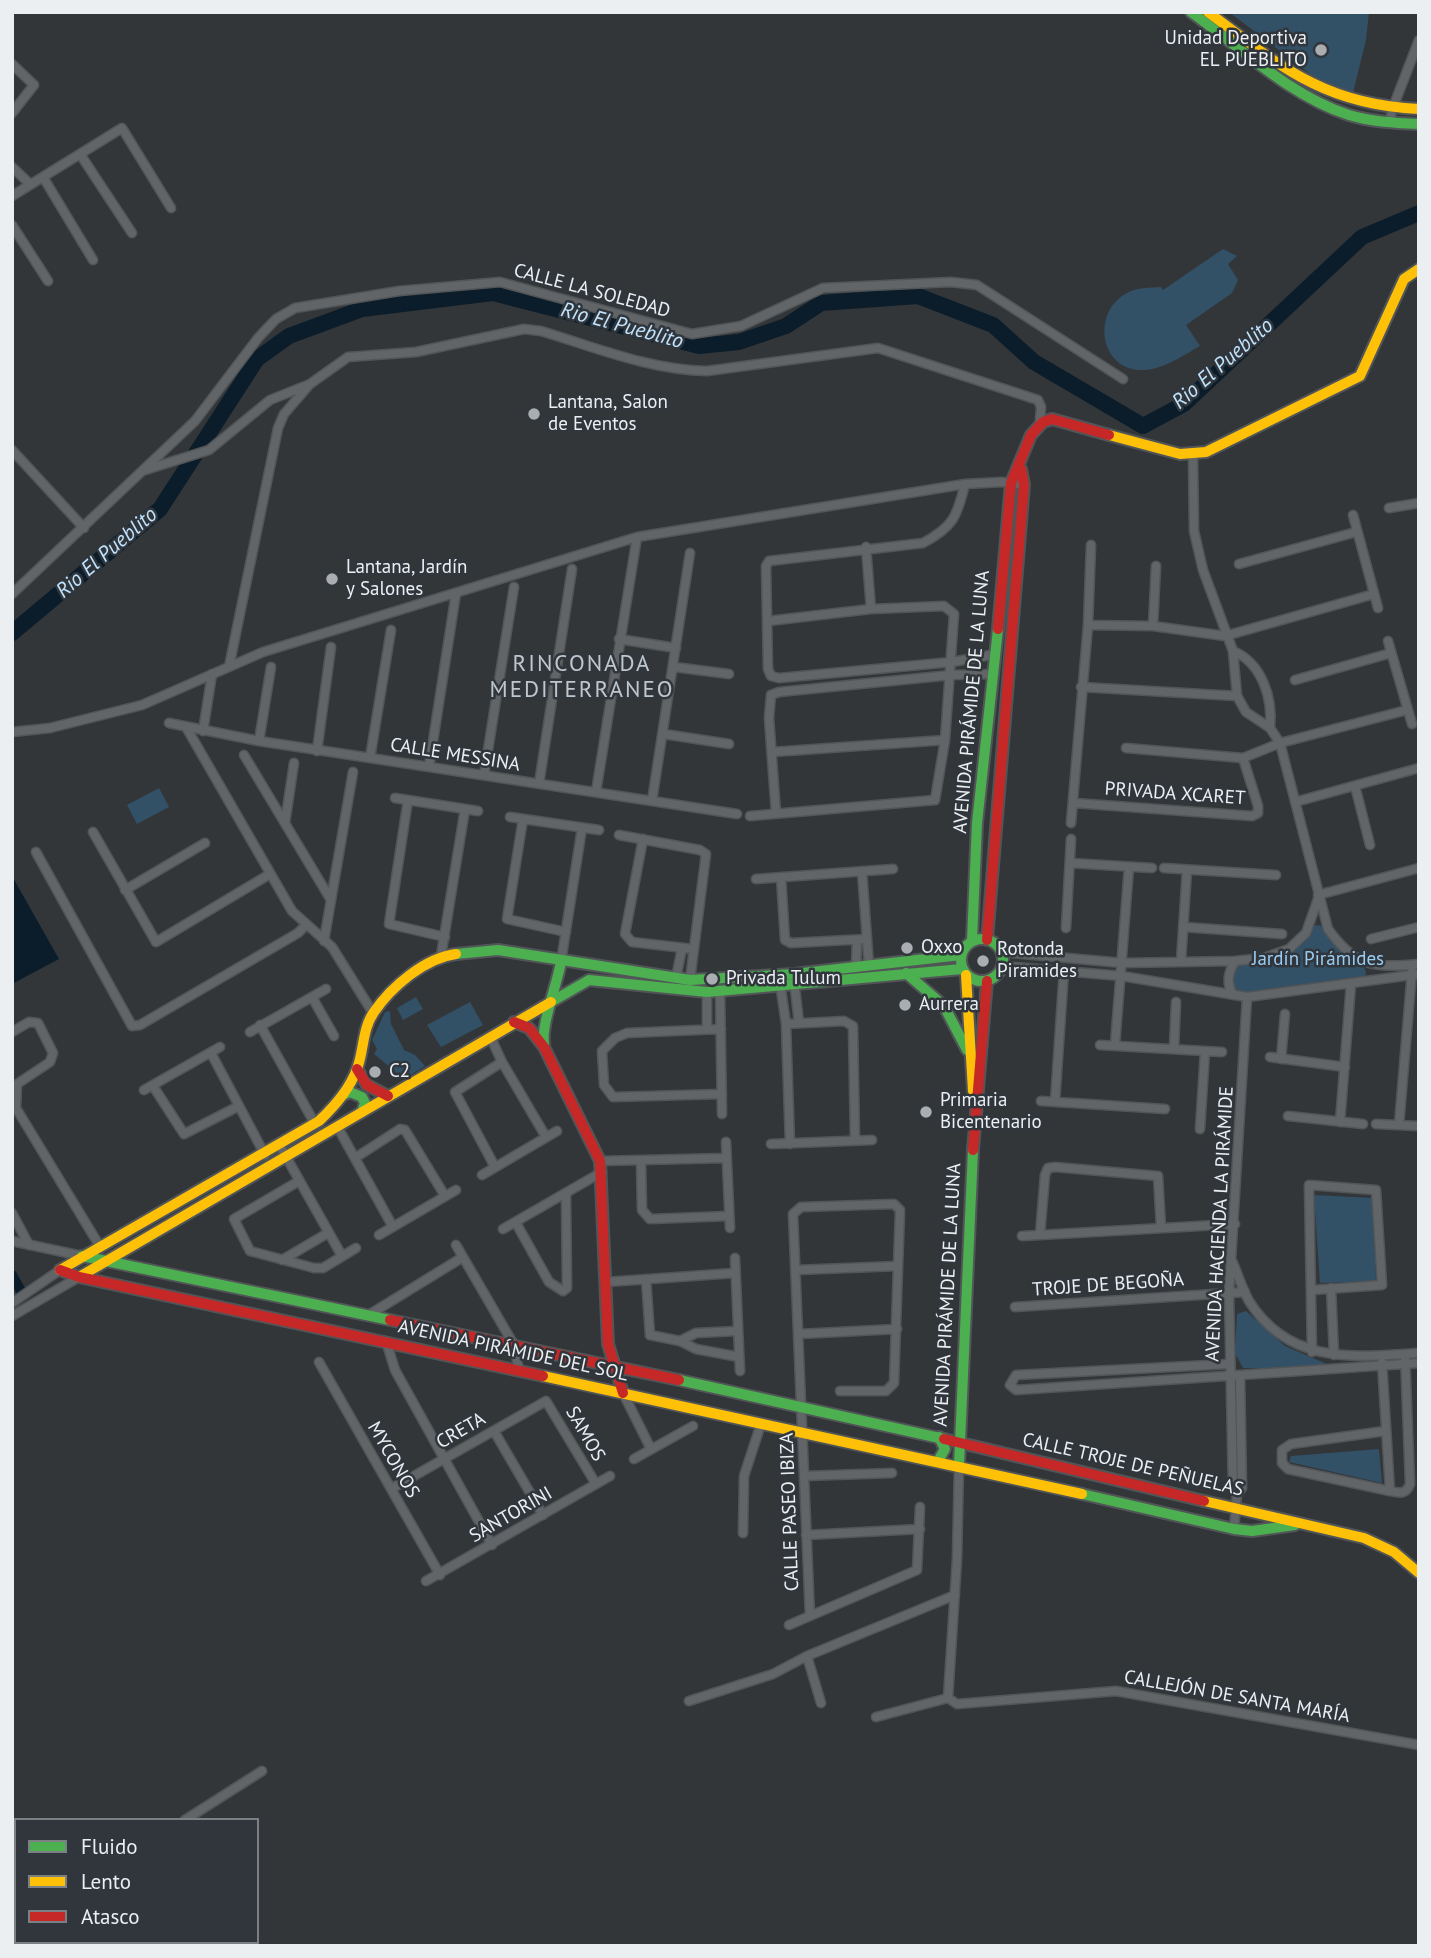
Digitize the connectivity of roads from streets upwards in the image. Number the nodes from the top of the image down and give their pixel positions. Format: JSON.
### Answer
{"nodes":[{"id":1,"x":1191,"y":12,"type":"edge"},
{"id":2,"x":1208,"y":12,"type":"edge"},
{"id":3,"x":1419,"y":40,"type":"edge"},
{"id":4,"x":12,"y":64,"type":"edge"},
{"id":5,"x":1419,"y":109,"type":"edge"},
{"id":6,"x":1392,"y":110,"type":"junction"},
{"id":7,"x":12,"y":113,"type":"edge"},
{"id":8,"x":1390,"y":123,"type":"junction"},
{"id":9,"x":1419,"y":124,"type":"edge"},
{"id":10,"x":80,"y":154,"type":"junction"},
{"id":11,"x":12,"y":167,"type":"edge"},
{"id":12,"x":43,"y":177,"type":"junction"},
{"id":13,"x":30,"y":184,"type":"junction"},
{"id":14,"x":12,"y":196,"type":"edge"},
{"id":15,"x":171,"y":208,"type":"dead end"},
{"id":16,"x":12,"y":225,"type":"edge"},
{"id":17,"x":132,"y":233,"type":"dead end"},
{"id":18,"x":93,"y":260,"type":"dead end"},
{"id":19,"x":1419,"y":269,"type":"edge"},
{"id":20,"x":48,"y":281,"type":"dead end"},
{"id":21,"x":1123,"y":379,"type":"dead end"},
{"id":22,"x":310,"y":384,"type":"junction"},
{"id":23,"x":1040,"y":421,"type":"junction"},
{"id":24,"x":12,"y":450,"type":"edge"},
{"id":25,"x":1193,"y":454,"type":"junction"},
{"id":26,"x":1021,"y":469,"type":"junction"},
{"id":27,"x":143,"y":470,"type":"junction"},
{"id":28,"x":1011,"y":483,"type":"junction"},
{"id":29,"x":965,"y":485,"type":"junction"},
{"id":30,"x":1024,"y":485,"type":"junction"},
{"id":31,"x":1418,"y":506,"type":"edge"},
{"id":32,"x":1389,"y":508,"type":"dead end"},
{"id":33,"x":1353,"y":515,"type":"dead end"},
{"id":34,"x":84,"y":528,"type":"junction"},
{"id":35,"x":1356,"y":532,"type":"junction"},
{"id":36,"x":637,"y":537,"type":"junction"},
{"id":37,"x":1005,"y":538,"type":"junction"},
{"id":38,"x":1019,"y":540,"type":"junction"},
{"id":39,"x":1091,"y":545,"type":"dead end"},
{"id":40,"x":866,"y":547,"type":"junction"},
{"id":41,"x":690,"y":553,"type":"dead end"},
{"id":42,"x":1239,"y":564,"type":"dead end"},
{"id":43,"x":1156,"y":566,"type":"dead end"},
{"id":44,"x":572,"y":569,"type":"dead end"},
{"id":45,"x":514,"y":587,"type":"dead end"},
{"id":46,"x":456,"y":593,"type":"junction"},
{"id":47,"x":12,"y":594,"type":"edge"},
{"id":48,"x":1374,"y":594,"type":"junction"},
{"id":49,"x":1378,"y":608,"type":"dead end"},
{"id":50,"x":871,"y":610,"type":"junction"},
{"id":51,"x":768,"y":621,"type":"junction"},
{"id":52,"x":1088,"y":625,"type":"junction"},
{"id":53,"x":1153,"y":626,"type":"junction"},
{"id":54,"x":391,"y":630,"type":"dead end"},
{"id":55,"x":1225,"y":636,"type":"junction"},
{"id":56,"x":619,"y":639,"type":"junction"},
{"id":57,"x":1388,"y":640,"type":"dead end"},
{"id":58,"x":331,"y":647,"type":"dead end"},
{"id":59,"x":676,"y":648,"type":"junction"},
{"id":60,"x":1233,"y":651,"type":"junction"},
{"id":61,"x":1391,"y":653,"type":"junction"},
{"id":62,"x":996,"y":654,"type":"junction"},
{"id":63,"x":952,"y":662,"type":"junction"},
{"id":64,"x":229,"y":667,"type":"junction"},
{"id":65,"x":271,"y":667,"type":"dead end"},
{"id":66,"x":674,"y":667,"type":"junction"},
{"id":67,"x":212,"y":674,"type":"junction"},
{"id":68,"x":729,"y":674,"type":"dead end"},
{"id":69,"x":994,"y":674,"type":"junction"},
{"id":70,"x":951,"y":675,"type":"junction"},
{"id":71,"x":1295,"y":680,"type":"dead end"},
{"id":72,"x":1081,"y":687,"type":"junction"},
{"id":73,"x":1237,"y":696,"type":"junction"},
{"id":74,"x":1408,"y":710,"type":"junction"},
{"id":75,"x":169,"y":723,"type":"dead end"},
{"id":76,"x":1412,"y":724,"type":"dead end"},
{"id":77,"x":186,"y":727,"type":"junction"},
{"id":78,"x":1270,"y":728,"type":"junction"},
{"id":79,"x":203,"y":731,"type":"junction"},
{"id":80,"x":12,"y":732,"type":"edge"},
{"id":81,"x":664,"y":734,"type":"junction"},
{"id":82,"x":945,"y":740,"type":"junction"},
{"id":83,"x":259,"y":741,"type":"junction"},
{"id":84,"x":1280,"y":743,"type":"junction"},
{"id":85,"x":729,"y":744,"type":"dead end"},
{"id":86,"x":1126,"y":748,"type":"dead end"},
{"id":87,"x":317,"y":751,"type":"junction"},
{"id":88,"x":772,"y":752,"type":"junction"},
{"id":89,"x":244,"y":755,"type":"dead end"},
{"id":90,"x":370,"y":758,"type":"junction"},
{"id":91,"x":1243,"y":758,"type":"junction"},
{"id":92,"x":294,"y":763,"type":"dead end"},
{"id":93,"x":429,"y":767,"type":"junction"},
{"id":94,"x":1419,"y":768,"type":"edge"},
{"id":95,"x":353,"y":772,"type":"dead end"},
{"id":96,"x":484,"y":775,"type":"junction"},
{"id":97,"x":539,"y":784,"type":"junction"},
{"id":98,"x":1354,"y":786,"type":"junction"},
{"id":99,"x":596,"y":792,"type":"junction"},
{"id":100,"x":395,"y":798,"type":"dead end"},
{"id":101,"x":408,"y":800,"type":"junction"},
{"id":102,"x":652,"y":801,"type":"junction"},
{"id":103,"x":1295,"y":802,"type":"junction"},
{"id":104,"x":1074,"y":803,"type":"junction"},
{"id":105,"x":465,"y":809,"type":"junction"},
{"id":106,"x":478,"y":811,"type":"dead end"},
{"id":107,"x":737,"y":814,"type":"dead end"},
{"id":108,"x":776,"y":814,"type":"junction"},
{"id":109,"x":750,"y":816,"type":"dead end"},
{"id":110,"x":510,"y":817,"type":"dead end"},
{"id":111,"x":523,"y":819,"type":"junction"},
{"id":112,"x":285,"y":823,"type":"junction"},
{"id":113,"x":1071,"y":823,"type":"dead end"},
{"id":114,"x":582,"y":828,"type":"junction"},
{"id":115,"x":599,"y":830,"type":"dead end"},
{"id":116,"x":93,"y":832,"type":"dead end"},
{"id":117,"x":619,"y":835,"type":"dead end"},
{"id":118,"x":643,"y":839,"type":"junction"},
{"id":119,"x":1071,"y":839,"type":"dead end"},
{"id":120,"x":205,"y":844,"type":"dead end"},
{"id":121,"x":1370,"y":845,"type":"dead end"},
{"id":122,"x":36,"y":852,"type":"dead end"},
{"id":123,"x":1070,"y":863,"type":"junction"},
{"id":124,"x":1129,"y":867,"type":"junction"},
{"id":125,"x":1152,"y":868,"type":"dead end"},
{"id":126,"x":1164,"y":868,"type":"dead end"},
{"id":127,"x":1419,"y":868,"type":"edge"},
{"id":128,"x":893,"y":869,"type":"dead end"},
{"id":129,"x":1187,"y":870,"type":"junction"},
{"id":130,"x":862,"y":871,"type":"junction"},
{"id":131,"x":270,"y":874,"type":"junction"},
{"id":132,"x":1276,"y":875,"type":"dead end"},
{"id":133,"x":781,"y":877,"type":"junction"},
{"id":134,"x":756,"y":879,"type":"dead end"},
{"id":135,"x":125,"y":890,"type":"junction"},
{"id":136,"x":1318,"y":897,"type":"junction"},
{"id":137,"x":331,"y":901,"type":"junction"},
{"id":138,"x":306,"y":925,"type":"junction"},
{"id":139,"x":1310,"y":927,"type":"junction"},
{"id":140,"x":1419,"y":927,"type":"edge"},
{"id":141,"x":1066,"y":928,"type":"dead end"},
{"id":142,"x":1184,"y":928,"type":"junction"},
{"id":143,"x":1328,"y":929,"type":"junction"},
{"id":144,"x":1282,"y":934,"type":"dead end"},
{"id":145,"x":565,"y":936,"type":"junction"},
{"id":146,"x":445,"y":938,"type":"junction"},
{"id":147,"x":1371,"y":939,"type":"dead end"},
{"id":148,"x":988,"y":940,"type":"junction"},
{"id":149,"x":324,"y":941,"type":"junction"},
{"id":150,"x":867,"y":941,"type":"junction"},
{"id":151,"x":972,"y":942,"type":"junction"},
{"id":152,"x":857,"y":943,"type":"junction"},
{"id":153,"x":681,"y":950,"type":"junction"},
{"id":154,"x":693,"y":951,"type":"junction"},
{"id":155,"x":1001,"y":952,"type":"junction"},
{"id":156,"x":961,"y":955,"type":"junction"},
{"id":157,"x":441,"y":956,"type":"junction"},
{"id":158,"x":1181,"y":961,"type":"junction"},
{"id":159,"x":1235,"y":961,"type":"junction"},
{"id":160,"x":561,"y":962,"type":"junction"},
{"id":161,"x":1123,"y":963,"type":"junction"},
{"id":162,"x":1362,"y":963,"type":"junction"},
{"id":163,"x":1002,"y":966,"type":"junction"},
{"id":164,"x":869,"y":967,"type":"junction"},
{"id":165,"x":856,"y":968,"type":"junction"},
{"id":166,"x":1415,"y":969,"type":"edge"},
{"id":167,"x":1063,"y":970,"type":"junction"},
{"id":168,"x":964,"y":972,"type":"junction"},
{"id":169,"x":906,"y":974,"type":"junction"},
{"id":170,"x":1122,"y":976,"type":"junction"},
{"id":171,"x":676,"y":978,"type":"junction"},
{"id":172,"x":794,"y":979,"type":"junction"},
{"id":173,"x":690,"y":980,"type":"junction"},
{"id":174,"x":780,"y":980,"type":"junction"},
{"id":175,"x":987,"y":981,"type":"junction"},
{"id":176,"x":1361,"y":982,"type":"junction"},
{"id":177,"x":1351,"y":984,"type":"junction"},
{"id":178,"x":326,"y":989,"type":"dead end"},
{"id":179,"x":1233,"y":995,"type":"junction"},
{"id":180,"x":312,"y":997,"type":"junction"},
{"id":181,"x":720,"y":997,"type":"junction"},
{"id":182,"x":1247,"y":997,"type":"junction"},
{"id":183,"x":707,"y":998,"type":"junction"},
{"id":184,"x":554,"y":999,"type":"junction"},
{"id":185,"x":1176,"y":1002,"type":"dead end"},
{"id":186,"x":373,"y":1013,"type":"junction"},
{"id":187,"x":1285,"y":1014,"type":"dead end"},
{"id":188,"x":514,"y":1023,"type":"junction"},
{"id":189,"x":799,"y":1023,"type":"junction"},
{"id":190,"x":786,"y":1024,"type":"junction"},
{"id":191,"x":260,"y":1025,"type":"junction"},
{"id":192,"x":708,"y":1029,"type":"junction"},
{"id":193,"x":721,"y":1029,"type":"junction"},
{"id":194,"x":12,"y":1031,"type":"edge"},
{"id":195,"x":250,"y":1032,"type":"dead end"},
{"id":196,"x":334,"y":1036,"type":"dead end"},
{"id":197,"x":491,"y":1036,"type":"junction"},
{"id":198,"x":1100,"y":1045,"type":"dead end"},
{"id":199,"x":1115,"y":1045,"type":"junction"},
{"id":200,"x":220,"y":1047,"type":"dead end"},
{"id":201,"x":544,"y":1047,"type":"junction"},
{"id":202,"x":1174,"y":1048,"type":"junction"},
{"id":203,"x":1205,"y":1052,"type":"junction"},
{"id":204,"x":1222,"y":1052,"type":"dead end"},
{"id":205,"x":211,"y":1053,"type":"junction"},
{"id":206,"x":1270,"y":1057,"type":"dead end"},
{"id":207,"x":1281,"y":1059,"type":"junction"},
{"id":208,"x":502,"y":1062,"type":"junction"},
{"id":209,"x":972,"y":1066,"type":"junction"},
{"id":210,"x":1345,"y":1067,"type":"junction"},
{"id":211,"x":357,"y":1069,"type":"junction"},
{"id":212,"x":722,"y":1094,"type":"junction"},
{"id":213,"x":342,"y":1095,"type":"junction"},
{"id":214,"x":387,"y":1096,"type":"junction"},
{"id":215,"x":1041,"y":1101,"type":"dead end"},
{"id":216,"x":1055,"y":1102,"type":"junction"},
{"id":217,"x":239,"y":1106,"type":"junction"},
{"id":218,"x":1165,"y":1109,"type":"dead end"},
{"id":219,"x":362,"y":1112,"type":"junction"},
{"id":220,"x":722,"y":1114,"type":"dead end"},
{"id":221,"x":1288,"y":1116,"type":"dead end"},
{"id":222,"x":1340,"y":1122,"type":"junction"},
{"id":223,"x":315,"y":1124,"type":"junction"},
{"id":224,"x":1363,"y":1124,"type":"dead end"},
{"id":225,"x":1376,"y":1124,"type":"dead end"},
{"id":226,"x":974,"y":1125,"type":"junction"},
{"id":227,"x":1399,"y":1125,"type":"junction"},
{"id":228,"x":337,"y":1126,"type":"junction"},
{"id":229,"x":1419,"y":1126,"type":"edge"},
{"id":230,"x":1200,"y":1129,"type":"dead end"},
{"id":231,"x":557,"y":1131,"type":"dead end"},
{"id":232,"x":546,"y":1137,"type":"junction"},
{"id":233,"x":855,"y":1140,"type":"junction"},
{"id":234,"x":872,"y":1140,"type":"dead end"},
{"id":235,"x":726,"y":1142,"type":"dead end"},
{"id":236,"x":771,"y":1144,"type":"dead end"},
{"id":237,"x":790,"y":1144,"type":"junction"},
{"id":238,"x":265,"y":1155,"type":"junction"},
{"id":239,"x":286,"y":1156,"type":"junction"},
{"id":240,"x":355,"y":1158,"type":"junction"},
{"id":241,"x":726,"y":1158,"type":"junction"},
{"id":242,"x":641,"y":1162,"type":"junction"},
{"id":243,"x":495,"y":1167,"type":"junction"},
{"id":244,"x":601,"y":1167,"type":"junction"},
{"id":245,"x":482,"y":1175,"type":"dead end"},
{"id":246,"x":299,"y":1181,"type":"junction"},
{"id":247,"x":456,"y":1190,"type":"dead end"},
{"id":248,"x":566,"y":1195,"type":"junction"},
{"id":249,"x":445,"y":1196,"type":"junction"},
{"id":250,"x":12,"y":1213,"type":"edge"},
{"id":251,"x":729,"y":1216,"type":"junction"},
{"id":252,"x":516,"y":1223,"type":"junction"},
{"id":253,"x":1235,"y":1224,"type":"junction"},
{"id":254,"x":393,"y":1227,"type":"junction"},
{"id":255,"x":730,"y":1227,"type":"dead end"},
{"id":256,"x":1161,"y":1227,"type":"junction"},
{"id":257,"x":503,"y":1229,"type":"dead end"},
{"id":258,"x":328,"y":1233,"type":"junction"},
{"id":259,"x":379,"y":1235,"type":"dead end"},
{"id":260,"x":1040,"y":1235,"type":"junction"},
{"id":261,"x":1022,"y":1236,"type":"dead end"},
{"id":262,"x":13,"y":1241,"type":"edge"},
{"id":263,"x":29,"y":1245,"type":"junction"},
{"id":264,"x":99,"y":1245,"type":"junction"},
{"id":265,"x":456,"y":1245,"type":"dead end"},
{"id":266,"x":356,"y":1248,"type":"dead end"},
{"id":267,"x":82,"y":1256,"type":"junction"},
{"id":268,"x":342,"y":1256,"type":"junction"},
{"id":269,"x":463,"y":1257,"type":"junction"},
{"id":270,"x":734,"y":1258,"type":"dead end"},
{"id":271,"x":1231,"y":1258,"type":"junction"},
{"id":272,"x":282,"y":1260,"type":"junction"},
{"id":273,"x":108,"y":1261,"type":"junction"},
{"id":274,"x":898,"y":1266,"type":"junction"},
{"id":275,"x":60,"y":1270,"type":"junction"},
{"id":276,"x":796,"y":1270,"type":"junction"},
{"id":277,"x":735,"y":1273,"type":"junction"},
{"id":278,"x":79,"y":1277,"type":"junction"},
{"id":279,"x":646,"y":1279,"type":"junction"},
{"id":280,"x":606,"y":1282,"type":"junction"},
{"id":281,"x":1331,"y":1288,"type":"junction"},
{"id":282,"x":1312,"y":1290,"type":"junction"},
{"id":283,"x":1245,"y":1292,"type":"junction"},
{"id":284,"x":1229,"y":1293,"type":"junction"},
{"id":285,"x":22,"y":1297,"type":"junction"},
{"id":286,"x":12,"y":1303,"type":"edge"},
{"id":287,"x":28,"y":1307,"type":"junction"},
{"id":288,"x":326,"y":1307,"type":"junction"},
{"id":289,"x":1015,"y":1307,"type":"dead end"},
{"id":290,"x":12,"y":1316,"type":"edge"},
{"id":291,"x":367,"y":1316,"type":"junction"},
{"id":292,"x":323,"y":1327,"type":"junction"},
{"id":293,"x":897,"y":1329,"type":"junction"},
{"id":294,"x":737,"y":1331,"type":"junction"},
{"id":295,"x":799,"y":1334,"type":"junction"},
{"id":296,"x":386,"y":1341,"type":"junction"},
{"id":297,"x":680,"y":1341,"type":"junction"},
{"id":298,"x":514,"y":1345,"type":"junction"},
{"id":299,"x":1312,"y":1352,"type":"junction"},
{"id":300,"x":1419,"y":1353,"type":"edge"},
{"id":301,"x":1405,"y":1354,"type":"junction"},
{"id":302,"x":1334,"y":1355,"type":"junction"},
{"id":303,"x":1382,"y":1355,"type":"junction"},
{"id":304,"x":739,"y":1357,"type":"junction"},
{"id":305,"x":319,"y":1362,"type":"dead end"},
{"id":306,"x":1419,"y":1363,"type":"edge"},
{"id":307,"x":1228,"y":1364,"type":"junction"},
{"id":308,"x":1406,"y":1364,"type":"junction"},
{"id":309,"x":1382,"y":1365,"type":"junction"},
{"id":310,"x":612,"y":1366,"type":"junction"},
{"id":311,"x":519,"y":1371,"type":"junction"},
{"id":312,"x":740,"y":1371,"type":"dead end"},
{"id":313,"x":1240,"y":1377,"type":"junction"},
{"id":314,"x":1229,"y":1378,"type":"junction"},
{"id":315,"x":840,"y":1391,"type":"dead end"},
{"id":316,"x":623,"y":1393,"type":"junction"},
{"id":317,"x":545,"y":1401,"type":"joint"},
{"id":318,"x":803,"y":1406,"type":"junction"},
{"id":319,"x":761,"y":1424,"type":"junction"},
{"id":320,"x":693,"y":1426,"type":"dead end"},
{"id":321,"x":494,"y":1431,"type":"junction"},
{"id":322,"x":1385,"y":1431,"type":"junction"},
{"id":323,"x":803,"y":1433,"type":"junction"},
{"id":324,"x":939,"y":1437,"type":"junction"},
{"id":325,"x":959,"y":1442,"type":"junction"},
{"id":326,"x":651,"y":1449,"type":"junction"},
{"id":327,"x":447,"y":1457,"type":"junction"},
{"id":328,"x":634,"y":1459,"type":"dead end"},
{"id":329,"x":938,"y":1461,"type":"junction"},
{"id":330,"x":959,"y":1465,"type":"junction"},
{"id":331,"x":892,"y":1473,"type":"dead end"},
{"id":332,"x":610,"y":1476,"type":"dead end"},
{"id":333,"x":804,"y":1476,"type":"junction"},
{"id":334,"x":596,"y":1484,"type":"junction"},
{"id":335,"x":391,"y":1489,"type":"junction"},
{"id":336,"x":1390,"y":1491,"type":"junction"},
{"id":337,"x":1237,"y":1494,"type":"junction"},
{"id":338,"x":920,"y":1507,"type":"dead end"},
{"id":339,"x":1236,"y":1507,"type":"junction"},
{"id":340,"x":543,"y":1515,"type":"junction"},
{"id":341,"x":1300,"y":1524,"type":"junction"},
{"id":342,"x":920,"y":1529,"type":"junction"},
{"id":343,"x":1234,"y":1529,"type":"junction"},
{"id":344,"x":743,"y":1533,"type":"dead end"},
{"id":345,"x":806,"y":1535,"type":"junction"},
{"id":346,"x":492,"y":1545,"type":"junction"},
{"id":347,"x":1419,"y":1573,"type":"edge"},
{"id":348,"x":440,"y":1575,"type":"junction"},
{"id":349,"x":426,"y":1581,"type":"dead end"},
{"id":350,"x":955,"y":1595,"type":"junction"},
{"id":351,"x":810,"y":1616,"type":"junction"},
{"id":352,"x":789,"y":1625,"type":"dead end"},
{"id":353,"x":807,"y":1656,"type":"junction"},
{"id":354,"x":948,"y":1698,"type":"junction"},
{"id":355,"x":689,"y":1701,"type":"dead end"},
{"id":356,"x":821,"y":1703,"type":"dead end"},
{"id":357,"x":876,"y":1717,"type":"dead end"},
{"id":358,"x":1419,"y":1745,"type":"edge"},
{"id":359,"x":262,"y":1771,"type":"dead end"},
{"id":360,"x":189,"y":1818,"type":"edge"}],
"edges":[{"from":1,"to":8,"type":"street"},
{"from":2,"to":6,"type":"street"},
{"from":3,"to":6,"type":"street"},
{"from":4,"to":7,"type":"street"},
{"from":5,"to":6,"type":"street"},
{"from":6,"to":8,"type":"street"},
{"from":8,"to":9,"type":"street"},
{"from":10,"to":12,"type":"street"},
{"from":10,"to":15,"type":"street"},
{"from":10,"to":17,"type":"street"},
{"from":11,"to":13,"type":"street"},
{"from":12,"to":13,"type":"street"},
{"from":12,"to":18,"type":"street"},
{"from":13,"to":14,"type":"street"},
{"from":16,"to":20,"type":"street"},
{"from":19,"to":25,"type":"street"},
{"from":21,"to":27,"type":"street","name":"CALLE LA SOLEDAD"},
{"from":22,"to":23,"type":"street"},
{"from":22,"to":27,"type":"street"},
{"from":22,"to":64,"type":"street"},
{"from":23,"to":25,"type":"street"},
{"from":23,"to":26,"type":"street","name":"AVENIDA PIRÁMIDE DE LA LUNA"},
{"from":24,"to":34,"type":"street"},
{"from":25,"to":55,"type":"street"},
{"from":26,"to":28,"type":"street","name":"AVENIDA PIRÁMIDE DE LA LUNA"},
{"from":26,"to":30,"type":"street","name":"AVENIDA PIRÁMIDE DE LA LUNA"},
{"from":27,"to":34,"type":"street","name":"CALLE LA SOLEDAD"},
{"from":28,"to":29,"type":"street"},
{"from":28,"to":30,"type":"street"},
{"from":28,"to":37,"type":"street","name":"AVENIDA PIRÁMIDE DE LA LUNA"},
{"from":29,"to":36,"type":"street"},
{"from":29,"to":40,"type":"street"},
{"from":30,"to":38,"type":"street","name":"AVENIDA PIRÁMIDE DE LA LUNA"},
{"from":31,"to":32,"type":"street"},
{"from":33,"to":35,"type":"street"},
{"from":34,"to":47,"type":"street","name":"CALLE LA SOLEDAD"},
{"from":35,"to":42,"type":"street"},
{"from":35,"to":48,"type":"street"},
{"from":36,"to":46,"type":"street"},
{"from":36,"to":56,"type":"street"},
{"from":37,"to":38,"type":"street"},
{"from":37,"to":62,"type":"street","name":"AVENIDA PIRÁMIDE DE LA LUNA"},
{"from":38,"to":148,"type":"street","name":"AVENIDA PIRÁMIDE DE LA LUNA"},
{"from":39,"to":52,"type":"street"},
{"from":40,"to":50,"type":"street"},
{"from":40,"to":51,"type":"street"},
{"from":41,"to":59,"type":"street"},
{"from":43,"to":53,"type":"street"},
{"from":44,"to":97,"type":"street"},
{"from":45,"to":96,"type":"street"},
{"from":46,"to":64,"type":"street"},
{"from":46,"to":93,"type":"street"},
{"from":48,"to":49,"type":"street"},
{"from":48,"to":55,"type":"street"},
{"from":50,"to":51,"type":"street"},
{"from":50,"to":63,"type":"street"},
{"from":51,"to":63,"type":"street"},
{"from":52,"to":53,"type":"street"},
{"from":52,"to":72,"type":"street"},
{"from":53,"to":55,"type":"street"},
{"from":54,"to":90,"type":"street"},
{"from":55,"to":60,"type":"street"},
{"from":56,"to":59,"type":"street"},
{"from":56,"to":99,"type":"street"},
{"from":57,"to":61,"type":"street"},
{"from":58,"to":87,"type":"street"},
{"from":59,"to":66,"type":"street"},
{"from":60,"to":73,"type":"street"},
{"from":60,"to":78,"type":"street"},
{"from":61,"to":71,"type":"street"},
{"from":61,"to":74,"type":"street"},
{"from":62,"to":63,"type":"street"},
{"from":62,"to":69,"type":"street","name":"AVENIDA PIRÁMIDE DE LA LUNA"},
{"from":63,"to":70,"type":"street"},
{"from":64,"to":67,"type":"street"},
{"from":65,"to":83,"type":"street"},
{"from":66,"to":68,"type":"street"},
{"from":66,"to":81,"type":"street"},
{"from":67,"to":79,"type":"street"},
{"from":67,"to":80,"type":"street"},
{"from":69,"to":70,"type":"street"},
{"from":69,"to":151,"type":"street","name":"AVENIDA PIRÁMIDE DE LA LUNA"},
{"from":70,"to":82,"type":"street"},
{"from":70,"to":88,"type":"street"},
{"from":72,"to":73,"type":"street"},
{"from":72,"to":104,"type":"street"},
{"from":73,"to":78,"type":"street"},
{"from":74,"to":76,"type":"street"},
{"from":74,"to":84,"type":"street"},
{"from":75,"to":77,"type":"street","name":"CALLE MESSINA"},
{"from":77,"to":79,"type":"street","name":"CALLE MESSINA"},
{"from":77,"to":131,"type":"street"},
{"from":78,"to":84,"type":"street"},
{"from":79,"to":83,"type":"street","name":"CALLE MESSINA"},
{"from":81,"to":85,"type":"street"},
{"from":81,"to":102,"type":"street"},
{"from":82,"to":88,"type":"street"},
{"from":82,"to":108,"type":"street"},
{"from":83,"to":87,"type":"street","name":"CALLE MESSINA"},
{"from":84,"to":91,"type":"street"},
{"from":84,"to":103,"type":"street"},
{"from":86,"to":91,"type":"street"},
{"from":87,"to":90,"type":"street","name":"CALLE MESSINA"},
{"from":88,"to":108,"type":"street"},
{"from":89,"to":112,"type":"street"},
{"from":90,"to":93,"type":"street","name":"CALLE MESSINA"},
{"from":91,"to":104,"type":"street","name":"PRIVADA XCARET"},
{"from":92,"to":112,"type":"street"},
{"from":93,"to":96,"type":"street","name":"CALLE MESSINA"},
{"from":94,"to":98,"type":"street"},
{"from":95,"to":137,"type":"street"},
{"from":96,"to":97,"type":"street","name":"CALLE MESSINA"},
{"from":97,"to":99,"type":"street","name":"CALLE MESSINA"},
{"from":98,"to":103,"type":"street"},
{"from":98,"to":121,"type":"street"},
{"from":99,"to":102,"type":"street","name":"CALLE MESSINA"},
{"from":100,"to":101,"type":"street"},
{"from":101,"to":105,"type":"street"},
{"from":101,"to":146,"type":"street"},
{"from":102,"to":107,"type":"street","name":"CALLE MESSINA"},
{"from":103,"to":136,"type":"street"},
{"from":104,"to":113,"type":"street"},
{"from":105,"to":106,"type":"street"},
{"from":105,"to":146,"type":"street"},
{"from":108,"to":109,"type":"street"},
{"from":110,"to":111,"type":"street"},
{"from":111,"to":114,"type":"street"},
{"from":111,"to":145,"type":"street"},
{"from":112,"to":137,"type":"street"},
{"from":114,"to":115,"type":"street"},
{"from":114,"to":145,"type":"street"},
{"from":116,"to":135,"type":"street"},
{"from":117,"to":118,"type":"street"},
{"from":118,"to":153,"type":"street"},
{"from":118,"to":154,"type":"street"},
{"from":119,"to":123,"type":"street"},
{"from":120,"to":135,"type":"street"},
{"from":122,"to":138,"type":"street"},
{"from":123,"to":124,"type":"street"},
{"from":123,"to":141,"type":"street"},
{"from":124,"to":125,"type":"street"},
{"from":124,"to":161,"type":"street"},
{"from":126,"to":129,"type":"street"},
{"from":127,"to":136,"type":"street"},
{"from":128,"to":130,"type":"street"},
{"from":129,"to":132,"type":"street"},
{"from":129,"to":142,"type":"street"},
{"from":130,"to":133,"type":"street"},
{"from":130,"to":150,"type":"street"},
{"from":131,"to":135,"type":"street"},
{"from":131,"to":138,"type":"street"},
{"from":133,"to":134,"type":"street"},
{"from":133,"to":152,"type":"street"},
{"from":136,"to":139,"type":"street"},
{"from":136,"to":143,"type":"street"},
{"from":137,"to":149,"type":"street"},
{"from":138,"to":149,"type":"street"},
{"from":139,"to":143,"type":"street"},
{"from":139,"to":159,"type":"street"},
{"from":140,"to":147,"type":"street"},
{"from":142,"to":144,"type":"street"},
{"from":142,"to":158,"type":"street"},
{"from":143,"to":162,"type":"street"},
{"from":145,"to":160,"type":"street"},
{"from":146,"to":157,"type":"street"},
{"from":148,"to":151,"type":"street"},
{"from":148,"to":155,"type":"street"},
{"from":149,"to":186,"type":"street"},
{"from":150,"to":152,"type":"street"},
{"from":150,"to":164,"type":"street"},
{"from":151,"to":156,"type":"street"},
{"from":152,"to":165,"type":"street"},
{"from":153,"to":154,"type":"street"},
{"from":153,"to":171,"type":"street"},
{"from":154,"to":173,"type":"street"},
{"from":155,"to":161,"type":"street"},
{"from":155,"to":163,"type":"street"},
{"from":156,"to":164,"type":"street"},
{"from":156,"to":168,"type":"street"},
{"from":157,"to":160,"type":"street"},
{"from":157,"to":186,"type":"street"},
{"from":158,"to":159,"type":"street"},
{"from":158,"to":161,"type":"street"},
{"from":159,"to":179,"type":"street"},
{"from":160,"to":171,"type":"street"},
{"from":160,"to":184,"type":"street"},
{"from":161,"to":170,"type":"street"},
{"from":162,"to":166,"type":"street"},
{"from":162,"to":176,"type":"street"},
{"from":163,"to":167,"type":"street"},
{"from":163,"to":175,"type":"street"},
{"from":164,"to":165,"type":"street"},
{"from":165,"to":172,"type":"street"},
{"from":166,"to":176,"type":"street"},
{"from":166,"to":227,"type":"street"},
{"from":167,"to":170,"type":"street"},
{"from":167,"to":216,"type":"street"},
{"from":168,"to":169,"type":"street"},
{"from":168,"to":175,"type":"street"},
{"from":168,"to":209,"type":"street","name":"AVENIDA PIRÁMIDE DE LA LUNA"},
{"from":169,"to":172,"type":"street"},
{"from":169,"to":209,"type":"street"},
{"from":170,"to":179,"type":"street"},
{"from":170,"to":199,"type":"street"},
{"from":171,"to":173,"type":"street"},
{"from":172,"to":174,"type":"street"},
{"from":172,"to":189,"type":"street"},
{"from":173,"to":174,"type":"street"},
{"from":174,"to":181,"type":"street"},
{"from":174,"to":190,"type":"street"},
{"from":175,"to":226,"type":"street","name":"AVENIDA PIRÁMIDE DE LA LUNA"},
{"from":176,"to":177,"type":"street"},
{"from":177,"to":182,"type":"street"},
{"from":177,"to":210,"type":"street"},
{"from":178,"to":180,"type":"street"},
{"from":179,"to":182,"type":"street"},
{"from":180,"to":191,"type":"street"},
{"from":180,"to":196,"type":"street"},
{"from":181,"to":183,"type":"street"},
{"from":181,"to":193,"type":"street"},
{"from":182,"to":253,"type":"street","name":"AVENIDA HACIENDA LA PIRÁMIDE"},
{"from":183,"to":184,"type":"street"},
{"from":183,"to":192,"type":"street"},
{"from":184,"to":188,"type":"street"},
{"from":184,"to":201,"type":"street"},
{"from":185,"to":202,"type":"street"},
{"from":186,"to":211,"type":"street"},
{"from":187,"to":207,"type":"street"},
{"from":188,"to":197,"type":"street"},
{"from":188,"to":201,"type":"street"},
{"from":189,"to":190,"type":"street"},
{"from":189,"to":233,"type":"street"},
{"from":190,"to":237,"type":"street"},
{"from":191,"to":195,"type":"street"},
{"from":191,"to":223,"type":"street"},
{"from":192,"to":193,"type":"street"},
{"from":192,"to":212,"type":"street"},
{"from":193,"to":212,"type":"street"},
{"from":194,"to":264,"type":"street"},
{"from":197,"to":208,"type":"street"},
{"from":197,"to":214,"type":"street"},
{"from":198,"to":199,"type":"street"},
{"from":199,"to":202,"type":"street"},
{"from":200,"to":205,"type":"street"},
{"from":201,"to":244,"type":"street"},
{"from":202,"to":203,"type":"street"},
{"from":203,"to":204,"type":"street"},
{"from":203,"to":230,"type":"street"},
{"from":205,"to":217,"type":"street"},
{"from":205,"to":217,"type":"street"},
{"from":206,"to":207,"type":"street"},
{"from":207,"to":210,"type":"street"},
{"from":208,"to":232,"type":"street"},
{"from":208,"to":243,"type":"street"},
{"from":209,"to":226,"type":"street","name":"AVENIDA PIRÁMIDE DE LA LUNA"},
{"from":210,"to":222,"type":"street"},
{"from":211,"to":213,"type":"street"},
{"from":211,"to":214,"type":"street"},
{"from":212,"to":220,"type":"street"},
{"from":213,"to":219,"type":"street"},
{"from":213,"to":223,"type":"street"},
{"from":214,"to":219,"type":"street"},
{"from":215,"to":216,"type":"street"},
{"from":216,"to":218,"type":"street"},
{"from":217,"to":238,"type":"street"},
{"from":219,"to":228,"type":"street"},
{"from":221,"to":222,"type":"street"},
{"from":222,"to":224,"type":"street"},
{"from":223,"to":239,"type":"street"},
{"from":225,"to":227,"type":"street"},
{"from":226,"to":325,"type":"street","name":"AVENIDA PIRÁMIDE DE LA LUNA"},
{"from":227,"to":229,"type":"street"},
{"from":228,"to":239,"type":"street"},
{"from":228,"to":240,"type":"street"},
{"from":231,"to":232,"type":"street"},
{"from":232,"to":243,"type":"street"},
{"from":233,"to":234,"type":"street"},
{"from":233,"to":237,"type":"street"},
{"from":235,"to":241,"type":"street"},
{"from":236,"to":237,"type":"street"},
{"from":238,"to":239,"type":"street"},
{"from":238,"to":264,"type":"street"},
{"from":239,"to":246,"type":"street"},
{"from":239,"to":273,"type":"street"},
{"from":240,"to":249,"type":"street"},
{"from":240,"to":254,"type":"street"},
{"from":241,"to":242,"type":"street"},
{"from":241,"to":251,"type":"street"},
{"from":242,"to":244,"type":"street"},
{"from":242,"to":251,"type":"street"},
{"from":243,"to":245,"type":"street"},
{"from":244,"to":248,"type":"street"},
{"from":244,"to":280,"type":"street"},
{"from":246,"to":258,"type":"street"},
{"from":246,"to":272,"type":"street"},
{"from":247,"to":249,"type":"street"},
{"from":248,"to":252,"type":"street"},
{"from":248,"to":252,"type":"street"},
{"from":249,"to":254,"type":"street"},
{"from":250,"to":263,"type":"street"},
{"from":251,"to":255,"type":"street"},
{"from":252,"to":257,"type":"street"},
{"from":253,"to":256,"type":"street"},
{"from":253,"to":271,"type":"street","name":"AVENIDA HACIENDA LA PIRÁMIDE"},
{"from":254,"to":259,"type":"street"},
{"from":256,"to":260,"type":"street"},
{"from":256,"to":260,"type":"street"},
{"from":258,"to":268,"type":"street"},
{"from":258,"to":272,"type":"street"},
{"from":260,"to":261,"type":"street"},
{"from":262,"to":263,"type":"street"},
{"from":263,"to":267,"type":"street"},
{"from":264,"to":267,"type":"street"},
{"from":265,"to":269,"type":"street"},
{"from":266,"to":268,"type":"street"},
{"from":267,"to":273,"type":"street","name":"AVENIDA PIRÁMIDE DEL SOL"},
{"from":267,"to":275,"type":"street"},
{"from":268,"to":272,"type":"street"},
{"from":269,"to":291,"type":"street"},
{"from":269,"to":298,"type":"street"},
{"from":270,"to":277,"type":"street"},
{"from":271,"to":283,"type":"street"},
{"from":271,"to":284,"type":"street","name":"AVENIDA HACIENDA LA PIRÁMIDE"},
{"from":273,"to":278,"type":"street"},
{"from":273,"to":288,"type":"street","name":"AVENIDA PIRÁMIDE DEL SOL"},
{"from":274,"to":276,"type":"street"},
{"from":274,"to":276,"type":"street","name":"CALLE PASEO IBIZA"},
{"from":274,"to":293,"type":"street"},
{"from":275,"to":278,"type":"street","name":"AVENIDA PIRÁMIDE DEL SOL"},
{"from":275,"to":285,"type":"street"},
{"from":276,"to":295,"type":"street","name":"CALLE PASEO IBIZA"},
{"from":277,"to":279,"type":"street"},
{"from":277,"to":294,"type":"street"},
{"from":278,"to":287,"type":"street"},
{"from":278,"to":292,"type":"street","name":"AVENIDA PIRÁMIDE DEL SOL"},
{"from":279,"to":280,"type":"street"},
{"from":279,"to":297,"type":"street"},
{"from":280,"to":310,"type":"street"},
{"from":281,"to":282,"type":"street"},
{"from":281,"to":282,"type":"street"},
{"from":281,"to":302,"type":"street"},
{"from":282,"to":299,"type":"street"},
{"from":283,"to":284,"type":"street","name":"TROJE DE BEGOÑA"},
{"from":283,"to":299,"type":"street"},
{"from":284,"to":289,"type":"street","name":"TROJE DE BEGOÑA"},
{"from":284,"to":307,"type":"street","name":"AVENIDA HACIENDA LA PIRÁMIDE"},
{"from":285,"to":286,"type":"street"},
{"from":285,"to":287,"type":"street"},
{"from":287,"to":290,"type":"street"},
{"from":288,"to":291,"type":"street","name":"AVENIDA PIRÁMIDE DEL SOL"},
{"from":288,"to":292,"type":"street"},
{"from":291,"to":298,"type":"street","name":"AVENIDA PIRÁMIDE DEL SOL"},
{"from":292,"to":296,"type":"street","name":"AVENIDA PIRÁMIDE DEL SOL"},
{"from":293,"to":295,"type":"street"},
{"from":293,"to":315,"type":"street"},
{"from":294,"to":297,"type":"street"},
{"from":294,"to":304,"type":"street"},
{"from":295,"to":318,"type":"street","name":"CALLE PASEO IBIZA"},
{"from":296,"to":311,"type":"street","name":"AVENIDA PIRÁMIDE DEL SOL"},
{"from":296,"to":327,"type":"street"},
{"from":297,"to":304,"type":"street"},
{"from":298,"to":310,"type":"street","name":"AVENIDA PIRÁMIDE DEL SOL"},
{"from":298,"to":311,"type":"street"},
{"from":299,"to":302,"type":"street"},
{"from":300,"to":301,"type":"street"},
{"from":301,"to":303,"type":"street"},
{"from":301,"to":308,"type":"street"},
{"from":302,"to":303,"type":"street"},
{"from":303,"to":309,"type":"street"},
{"from":304,"to":312,"type":"street"},
{"from":305,"to":335,"type":"street","name":"MYCONOS"},
{"from":306,"to":308,"type":"street"},
{"from":307,"to":314,"type":"street","name":"AVENIDA HACIENDA LA PIRÁMIDE"},
{"from":307,"to":314,"type":"street"},
{"from":308,"to":309,"type":"street"},
{"from":308,"to":336,"type":"street"},
{"from":309,"to":313,"type":"street"},
{"from":309,"to":322,"type":"street"},
{"from":310,"to":316,"type":"street"},
{"from":310,"to":318,"type":"street","name":"AVENIDA PIRÁMIDE DEL SOL"},
{"from":311,"to":316,"type":"street","name":"AVENIDA PIRÁMIDE DEL SOL"},
{"from":313,"to":314,"type":"street"},
{"from":313,"to":337,"type":"street","name":"AVENIDA HACIENDA LA PIRÁMIDE"},
{"from":314,"to":337,"type":"street","name":"AVENIDA HACIENDA LA PIRÁMIDE"},
{"from":316,"to":319,"type":"street","name":"AVENIDA PIRÁMIDE DEL SOL"},
{"from":316,"to":326,"type":"street"},
{"from":317,"to":321,"type":"street","name":"CRETA"},
{"from":317,"to":334,"type":"street","name":"SAMOS"},
{"from":318,"to":323,"type":"street","name":"CALLE PASEO IBIZA"},
{"from":318,"to":324,"type":"street","name":"AVENIDA PIRÁMIDE DEL SOL"},
{"from":319,"to":323,"type":"street","name":"AVENIDA PIRÁMIDE DEL SOL"},
{"from":319,"to":344,"type":"street"},
{"from":320,"to":326,"type":"street"},
{"from":321,"to":327,"type":"street","name":"CRETA"},
{"from":321,"to":340,"type":"street"},
{"from":322,"to":336,"type":"street"},
{"from":322,"to":336,"type":"street"},
{"from":323,"to":329,"type":"street","name":"AVENIDA PIRÁMIDE DEL SOL"},
{"from":323,"to":333,"type":"street","name":"CALLE PASEO IBIZA"},
{"from":324,"to":325,"type":"street","name":"AVENIDA PIRÁMIDE DEL SOL"},
{"from":324,"to":329,"type":"street"},
{"from":325,"to":330,"type":"street","name":"AVENIDA PIRÁMIDE DE LA LUNA"},
{"from":325,"to":339,"type":"street","name":"CALLE TROJE DE PEÑUELAS"},
{"from":326,"to":328,"type":"street"},
{"from":327,"to":335,"type":"street","name":"CRETA"},
{"from":327,"to":346,"type":"street"},
{"from":329,"to":330,"type":"street","name":"AVENIDA PIRÁMIDE DEL SOL"},
{"from":330,"to":343,"type":"street","name":"CALLE TROJE DE PEÑUELAS"},
{"from":330,"to":350,"type":"street"},
{"from":331,"to":333,"type":"street"},
{"from":332,"to":334,"type":"street","name":"SANTORINI"},
{"from":333,"to":345,"type":"street","name":"CALLE PASEO IBIZA"},
{"from":334,"to":340,"type":"street","name":"SANTORINI"},
{"from":335,"to":348,"type":"street","name":"MYCONOS"},
{"from":337,"to":339,"type":"street","name":"AVENIDA HACIENDA LA PIRÁMIDE"},
{"from":338,"to":342,"type":"street"},
{"from":339,"to":341,"type":"street","name":"CALLE TROJE DE PEÑUELAS"},
{"from":339,"to":343,"type":"street","name":"AVENIDA HACIENDA LA PIRÁMIDE"},
{"from":340,"to":346,"type":"street","name":"SANTORINI"},
{"from":341,"to":343,"type":"street","name":"CALLE TROJE DE PEÑUELAS"},
{"from":341,"to":347,"type":"street","name":"CALLE TROJE DE PEÑUELAS"},
{"from":342,"to":345,"type":"street"},
{"from":342,"to":351,"type":"street"},
{"from":345,"to":351,"type":"street","name":"CALLE PASEO IBIZA"},
{"from":346,"to":348,"type":"street","name":"SANTORINI"},
{"from":348,"to":349,"type":"street","name":"SANTORINI"},
{"from":350,"to":353,"type":"street"},
{"from":350,"to":354,"type":"street"},
{"from":351,"to":352,"type":"street"},
{"from":353,"to":355,"type":"street"},
{"from":353,"to":356,"type":"street"},
{"from":354,"to":357,"type":"street"},
{"from":354,"to":358,"type":"street","name":"CALLEJÓN DE SANTA MARÍA"},
{"from":359,"to":360,"type":"street"}]}
